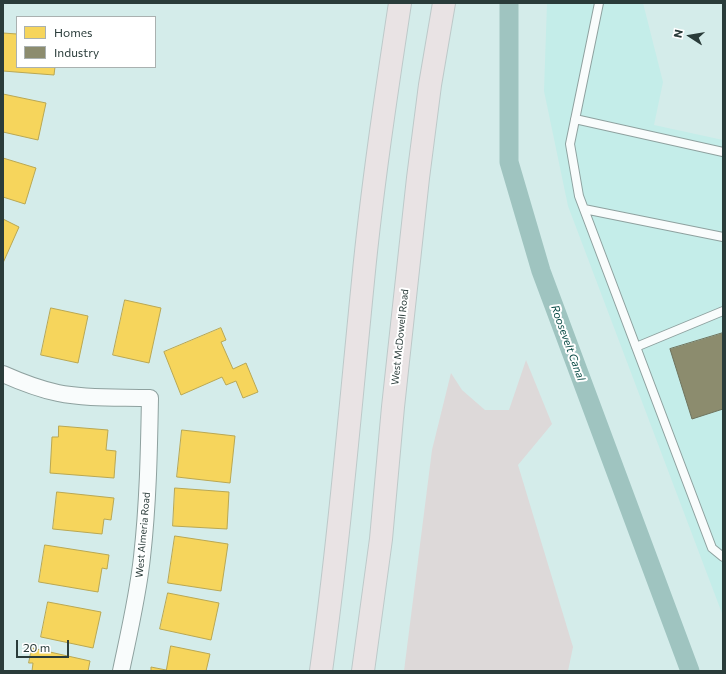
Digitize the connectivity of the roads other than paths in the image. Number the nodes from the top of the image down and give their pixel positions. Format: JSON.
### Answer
{"nodes":[{"id":1,"x":400,"y":3,"type":"edge"},
{"id":2,"x":444,"y":3,"type":"edge"},
{"id":3,"x":599,"y":3,"type":"edge"},
{"id":4,"x":575,"y":119,"type":"junction"},
{"id":5,"x":723,"y":152,"type":"edge"},
{"id":6,"x":584,"y":209,"type":"junction"},
{"id":7,"x":723,"y":237,"type":"edge"},
{"id":8,"x":723,"y":311,"type":"edge"},
{"id":9,"x":636,"y":347,"type":"junction"},
{"id":10,"x":3,"y":374,"type":"edge"},
{"id":11,"x":723,"y":557,"type":"edge"},
{"id":12,"x":121,"y":671,"type":"edge"},
{"id":13,"x":321,"y":671,"type":"edge"},
{"id":14,"x":363,"y":671,"type":"edge"}],
"edges":[{"from":1,"to":13,"type":"main road"},
{"from":2,"to":14,"type":"main road","name":"West McDowell Road"},
{"from":3,"to":4,"type":"lane"},
{"from":4,"to":5,"type":"lane"},
{"from":4,"to":6,"type":"lane"},
{"from":6,"to":7,"type":"lane"},
{"from":6,"to":9,"type":"lane"},
{"from":8,"to":9,"type":"lane"},
{"from":9,"to":11,"type":"lane"},
{"from":10,"to":12,"type":"street","name":"West Almeria Road"}]}
